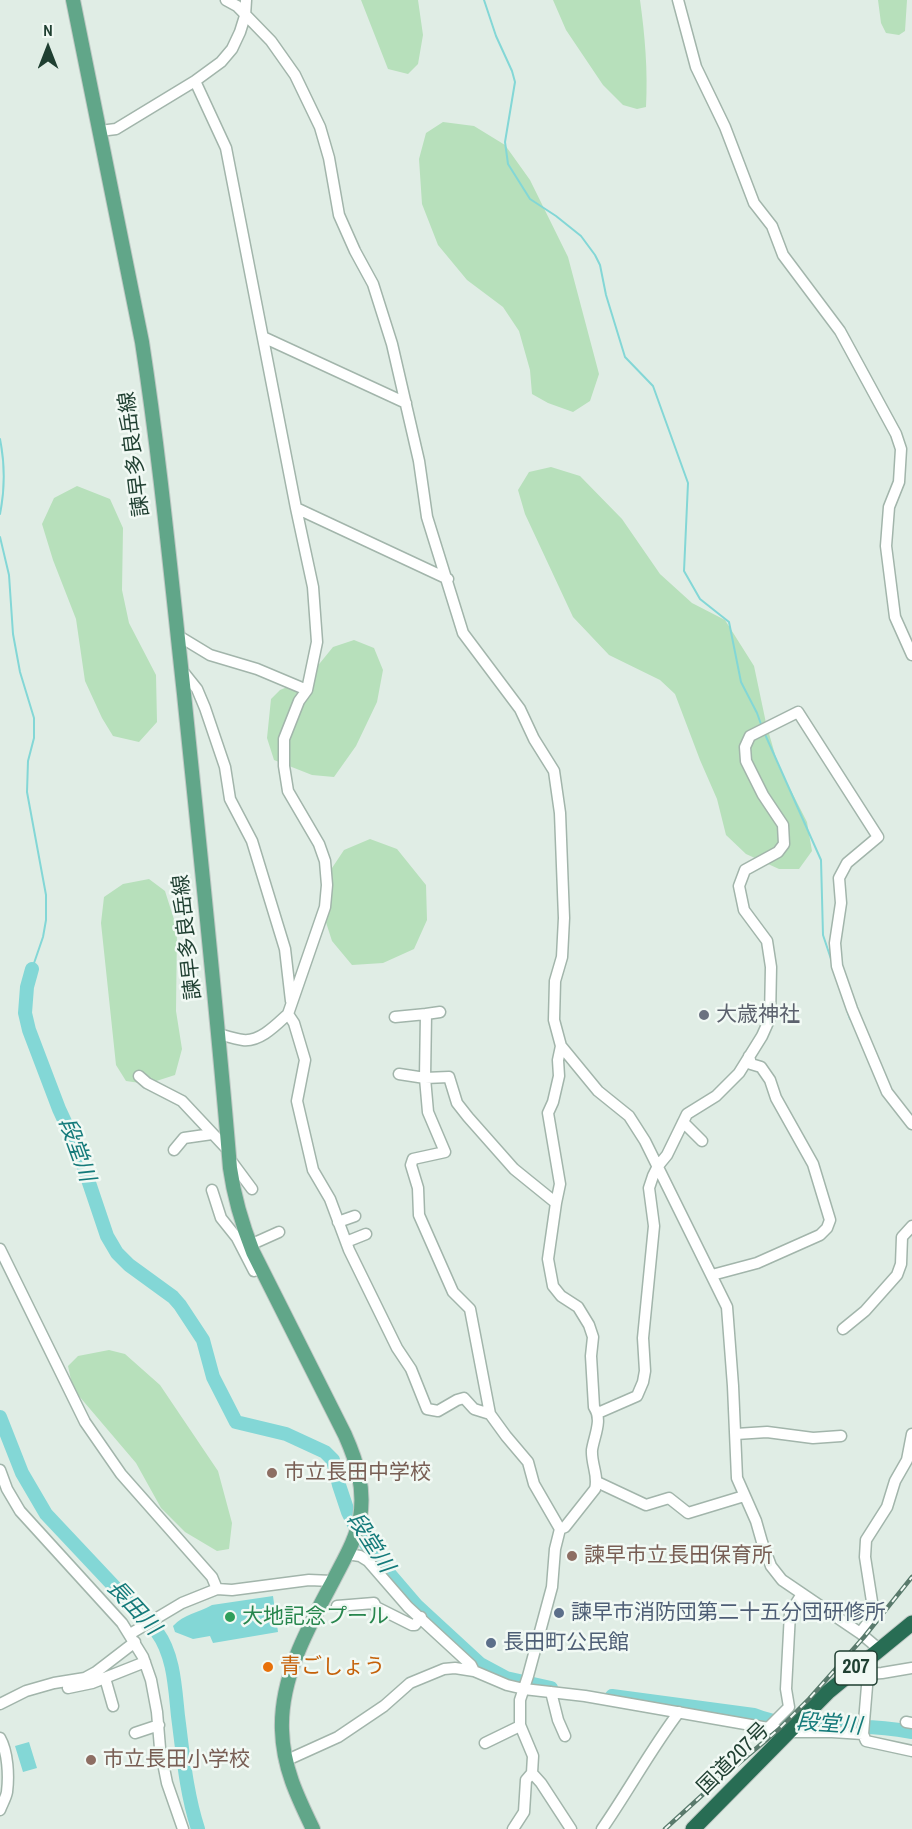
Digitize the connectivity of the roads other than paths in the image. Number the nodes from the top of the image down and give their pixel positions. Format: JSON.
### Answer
{"nodes":[{"id":1,"x":73,"y":0,"type":"edge"},
{"id":2,"x":226,"y":0,"type":"edge"},
{"id":3,"x":246,"y":0,"type":"edge"},
{"id":4,"x":678,"y":0,"type":"edge"},
{"id":5,"x":245,"y":16,"type":"junction"},
{"id":6,"x":195,"y":81,"type":"junction"},
{"id":7,"x":100,"y":131,"type":"junction"},
{"id":8,"x":263,"y":338,"type":"junction"},
{"id":9,"x":406,"y":403,"type":"junction"},
{"id":10,"x":296,"y":508,"type":"junction"},
{"id":11,"x":448,"y":579,"type":"junction"},
{"id":12,"x":177,"y":635,"type":"junction"},
{"id":13,"x":912,"y":655,"type":"edge"},
{"id":14,"x":181,"y":669,"type":"junction"},
{"id":15,"x":307,"y":690,"type":"junction"},
{"id":16,"x":290,"y":1009,"type":"junction"},
{"id":17,"x":440,"y":1012,"type":"dead end"},
{"id":18,"x":426,"y":1014,"type":"junction"},
{"id":19,"x":395,"y":1017,"type":"dead end"},
{"id":20,"x":219,"y":1034,"type":"junction"},
{"id":21,"x":561,"y":1046,"type":"junction"},
{"id":22,"x":748,"y":1056,"type":"junction"},
{"id":23,"x":399,"y":1074,"type":"dead end"},
{"id":24,"x":139,"y":1076,"type":"dead end"},
{"id":25,"x":425,"y":1078,"type":"junction"},
{"id":26,"x":683,"y":1122,"type":"junction"},
{"id":27,"x":912,"y":1124,"type":"edge"},
{"id":28,"x":212,"y":1134,"type":"junction"},
{"id":29,"x":702,"y":1141,"type":"dead end"},
{"id":30,"x":174,"y":1150,"type":"dead end"},
{"id":31,"x":229,"y":1154,"type":"junction"},
{"id":32,"x":658,"y":1166,"type":"junction"},
{"id":33,"x":252,"y":1189,"type":"dead end"},
{"id":34,"x":212,"y":1190,"type":"dead end"},
{"id":35,"x":556,"y":1203,"type":"junction"},
{"id":36,"x":356,"y":1216,"type":"dead end"},
{"id":37,"x":338,"y":1222,"type":"junction"},
{"id":38,"x":912,"y":1226,"type":"edge"},
{"id":39,"x":279,"y":1232,"type":"dead end"},
{"id":40,"x":366,"y":1234,"type":"dead end"},
{"id":41,"x":346,"y":1242,"type":"junction"},
{"id":42,"x":250,"y":1245,"type":"junction"},
{"id":43,"x":0,"y":1249,"type":"edge"},
{"id":44,"x":262,"y":1269,"type":"junction"},
{"id":45,"x":712,"y":1275,"type":"junction"},
{"id":46,"x":843,"y":1329,"type":"dead end"},
{"id":47,"x":598,"y":1413,"type":"junction"},
{"id":48,"x":490,"y":1414,"type":"junction"},
{"id":49,"x":736,"y":1434,"type":"junction"},
{"id":50,"x":912,"y":1434,"type":"edge"},
{"id":51,"x":842,"y":1436,"type":"dead end"},
{"id":52,"x":0,"y":1470,"type":"edge"},
{"id":53,"x":597,"y":1482,"type":"junction"},
{"id":54,"x":744,"y":1496,"type":"junction"},
{"id":55,"x":560,"y":1529,"type":"junction"},
{"id":56,"x":349,"y":1549,"type":"junction"},
{"id":57,"x":332,"y":1581,"type":"junction"},
{"id":58,"x":217,"y":1589,"type":"junction"},
{"id":59,"x":802,"y":1594,"type":"junction"},
{"id":60,"x":337,"y":1606,"type":"dead end"},
{"id":61,"x":421,"y":1617,"type":"junction"},
{"id":62,"x":912,"y":1623,"type":"edge"},
{"id":63,"x":860,"y":1633,"type":"junction"},
{"id":64,"x":134,"y":1636,"type":"junction"},
{"id":65,"x":879,"y":1649,"type":"junction"},
{"id":66,"x":145,"y":1662,"type":"junction"},
{"id":67,"x":866,"y":1667,"type":"junction"},
{"id":68,"x":912,"y":1668,"type":"edge"},
{"id":69,"x":474,"y":1671,"type":"junction"},
{"id":70,"x":105,"y":1678,"type":"junction"},
{"id":71,"x":68,"y":1688,"type":"dead end"},
{"id":72,"x":524,"y":1689,"type":"junction"},
{"id":73,"x":551,"y":1692,"type":"junction"},
{"id":74,"x":0,"y":1704,"type":"edge"},
{"id":75,"x":113,"y":1706,"type":"dead end"},
{"id":76,"x":679,"y":1712,"type":"junction"},
{"id":77,"x":159,"y":1725,"type":"junction"},
{"id":78,"x":520,"y":1726,"type":"junction"},
{"id":79,"x":767,"y":1728,"type":"junction"},
{"id":80,"x":792,"y":1731,"type":"junction"},
{"id":81,"x":135,"y":1733,"type":"dead end"},
{"id":82,"x":863,"y":1734,"type":"junction"},
{"id":83,"x":565,"y":1736,"type":"dead end"},
{"id":84,"x":0,"y":1738,"type":"edge"},
{"id":85,"x":485,"y":1743,"type":"dead end"},
{"id":86,"x":912,"y":1751,"type":"edge"},
{"id":87,"x":285,"y":1761,"type":"junction"},
{"id":88,"x":532,"y":1773,"type":"junction"},
{"id":89,"x":0,"y":1810,"type":"edge"},
{"id":90,"x":183,"y":1829,"type":"edge"},
{"id":91,"x":313,"y":1829,"type":"edge"},
{"id":92,"x":513,"y":1829,"type":"edge"},
{"id":93,"x":571,"y":1829,"type":"edge"},
{"id":94,"x":603,"y":1829,"type":"edge"},
{"id":95,"x":693,"y":1829,"type":"edge"}],
"edges":[{"from":1,"to":7,"type":"main road","name":"諫早多良岳線"},
{"from":2,"to":5,"type":"street"},
{"from":3,"to":5,"type":"street"},
{"from":4,"to":13,"type":"street"},
{"from":5,"to":6,"type":"street"},
{"from":5,"to":9,"type":"street"},
{"from":6,"to":7,"type":"street"},
{"from":6,"to":8,"type":"street"},
{"from":7,"to":12,"type":"main road","name":"諫早多良岳線"},
{"from":8,"to":9,"type":"street"},
{"from":8,"to":10,"type":"street"},
{"from":9,"to":11,"type":"street"},
{"from":10,"to":11,"type":"street"},
{"from":10,"to":15,"type":"street"},
{"from":11,"to":21,"type":"street"},
{"from":12,"to":14,"type":"main road","name":"諫早多良岳線"},
{"from":12,"to":15,"type":"street"},
{"from":14,"to":16,"type":"street"},
{"from":14,"to":20,"type":"main road","name":"諫早多良岳線"},
{"from":15,"to":16,"type":"street"},
{"from":16,"to":20,"type":"street"},
{"from":16,"to":37,"type":"street"},
{"from":17,"to":18,"type":"street"},
{"from":18,"to":19,"type":"street"},
{"from":18,"to":25,"type":"street"},
{"from":20,"to":31,"type":"main road","name":"諫早多良岳線"},
{"from":21,"to":32,"type":"street"},
{"from":21,"to":35,"type":"street"},
{"from":22,"to":26,"type":"street"},
{"from":22,"to":27,"type":"street"},
{"from":22,"to":45,"type":"street"},
{"from":23,"to":25,"type":"street"},
{"from":24,"to":28,"type":"street"},
{"from":25,"to":35,"type":"street"},
{"from":25,"to":48,"type":"street"},
{"from":26,"to":29,"type":"street"},
{"from":26,"to":32,"type":"street"},
{"from":28,"to":30,"type":"street"},
{"from":28,"to":31,"type":"street"},
{"from":31,"to":33,"type":"street"},
{"from":31,"to":42,"type":"main road","name":"諫早多良岳線"},
{"from":32,"to":45,"type":"street"},
{"from":32,"to":47,"type":"street"},
{"from":34,"to":44,"type":"street"},
{"from":35,"to":47,"type":"street"},
{"from":36,"to":37,"type":"street"},
{"from":37,"to":41,"type":"street"},
{"from":38,"to":46,"type":"street"},
{"from":39,"to":42,"type":"street"},
{"from":40,"to":41,"type":"street"},
{"from":41,"to":48,"type":"street"},
{"from":42,"to":44,"type":"main road","name":"諫早多良岳線"},
{"from":43,"to":58,"type":"street"},
{"from":44,"to":56,"type":"main road","name":"諫早多良岳線"},
{"from":45,"to":49,"type":"street"},
{"from":47,"to":53,"type":"street"},
{"from":48,"to":55,"type":"street"},
{"from":49,"to":51,"type":"street"},
{"from":49,"to":54,"type":"street"},
{"from":50,"to":63,"type":"street"},
{"from":52,"to":64,"type":"street"},
{"from":53,"to":54,"type":"street"},
{"from":53,"to":55,"type":"street"},
{"from":54,"to":59,"type":"street"},
{"from":55,"to":72,"type":"street"},
{"from":56,"to":57,"type":"main road","name":"諫早多良岳線"},
{"from":56,"to":61,"type":"street"},
{"from":57,"to":58,"type":"street"},
{"from":57,"to":87,"type":"main road","name":"諫早多良岳線"},
{"from":58,"to":64,"type":"street"},
{"from":59,"to":63,"type":"street"},
{"from":59,"to":79,"type":"street"},
{"from":60,"to":61,"type":"street"},
{"from":61,"to":69,"type":"street"},
{"from":62,"to":65,"type":"highway","name":"国道207号","number":"207"},
{"from":63,"to":65,"type":"street"},
{"from":64,"to":66,"type":"street"},
{"from":64,"to":74,"type":"street"},
{"from":65,"to":67,"type":"highway","name":"国道207号","number":"207"},
{"from":66,"to":70,"type":"street"},
{"from":66,"to":77,"type":"street"},
{"from":67,"to":68,"type":"street"},
{"from":67,"to":80,"type":"highway","name":"国道207号","number":"207"},
{"from":67,"to":82,"type":"street"},
{"from":69,"to":72,"type":"street"},
{"from":69,"to":87,"type":"street"},
{"from":70,"to":71,"type":"street"},
{"from":70,"to":75,"type":"street"},
{"from":72,"to":73,"type":"street"},
{"from":72,"to":78,"type":"street"},
{"from":73,"to":76,"type":"street"},
{"from":73,"to":83,"type":"street"},
{"from":76,"to":79,"type":"street"},
{"from":76,"to":94,"type":"street"},
{"from":77,"to":81,"type":"street"},
{"from":77,"to":90,"type":"street"},
{"from":78,"to":85,"type":"street"},
{"from":78,"to":88,"type":"street"},
{"from":79,"to":80,"type":"street"},
{"from":80,"to":82,"type":"street"},
{"from":80,"to":95,"type":"highway","name":"国道207号","number":"207"},
{"from":82,"to":86,"type":"street"},
{"from":84,"to":89,"type":"street"},
{"from":87,"to":91,"type":"main road","name":"諫早多良岳線"},
{"from":88,"to":92,"type":"street"},
{"from":88,"to":93,"type":"street"}]}
